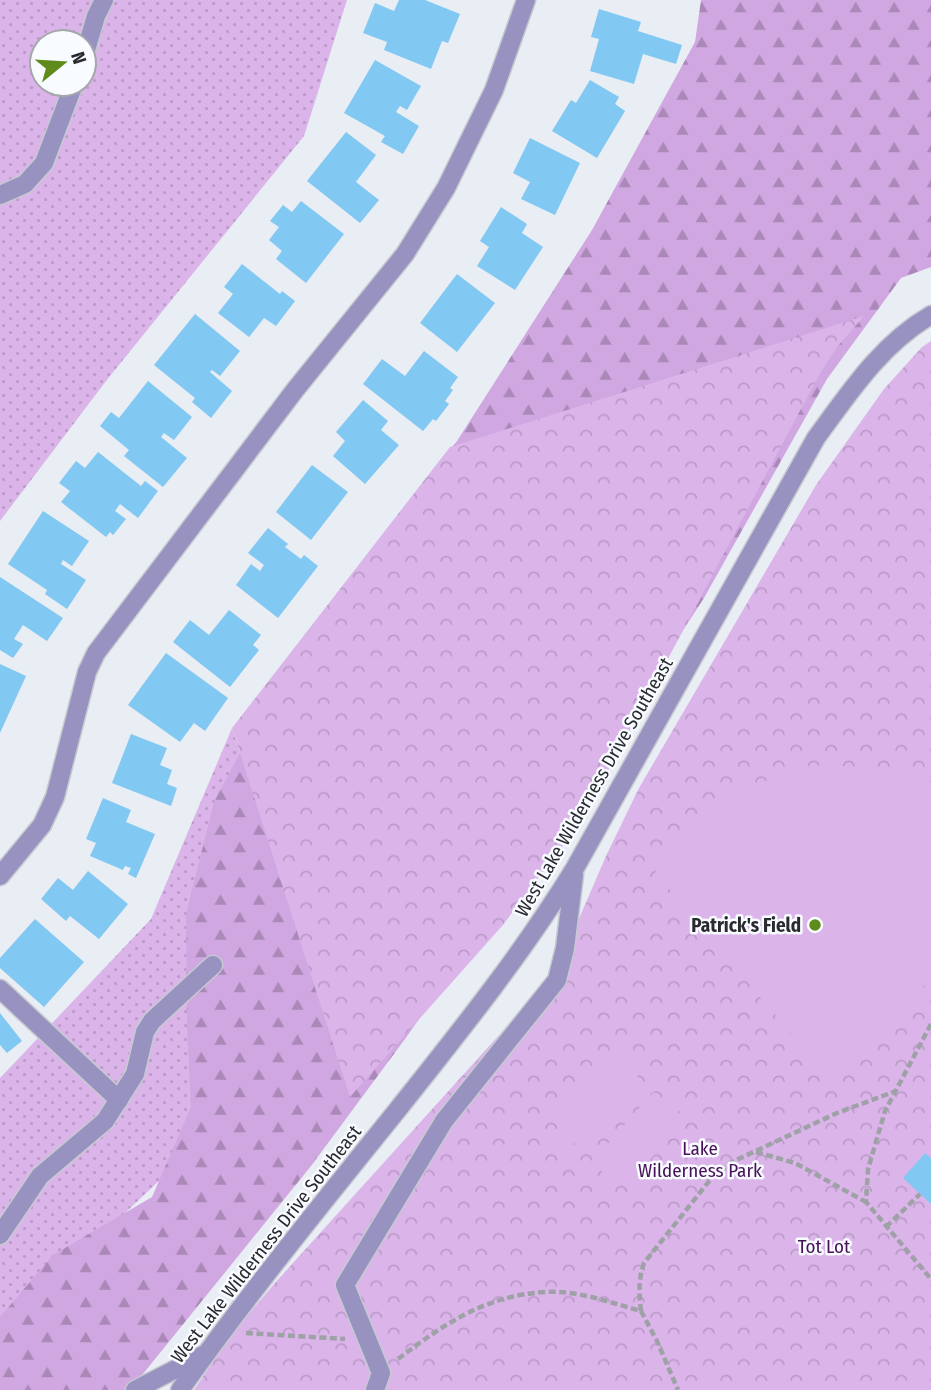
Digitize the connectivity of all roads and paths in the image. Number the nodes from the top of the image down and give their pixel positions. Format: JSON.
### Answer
{"nodes":[{"id":1,"x":104,"y":0,"type":"edge"},
{"id":2,"x":526,"y":0,"type":"edge"},
{"id":3,"x":92,"y":28,"type":"edge"},
{"id":4,"x":69,"y":98,"type":"edge"},
{"id":5,"x":0,"y":195,"type":"edge"},
{"id":6,"x":931,"y":315,"type":"edge"},
{"id":7,"x":575,"y":868,"type":"junction"},
{"id":8,"x":0,"y":876,"type":"edge"},
{"id":9,"x":213,"y":965,"type":"dead end"},
{"id":10,"x":0,"y":989,"type":"edge"},
{"id":11,"x":931,"y":1024,"type":"edge"},
{"id":12,"x":896,"y":1091,"type":"junction"},
{"id":13,"x":119,"y":1100,"type":"junction"},
{"id":14,"x":755,"y":1152,"type":"junction"},
{"id":15,"x":920,"y":1194,"type":"dead end"},
{"id":16,"x":866,"y":1202,"type":"junction"},
{"id":17,"x":886,"y":1227,"type":"junction"},
{"id":18,"x":0,"y":1235,"type":"edge"},
{"id":19,"x":931,"y":1279,"type":"edge"},
{"id":20,"x":641,"y":1311,"type":"junction"},
{"id":21,"x":223,"y":1332,"type":"junction"},
{"id":22,"x":367,"y":1340,"type":"junction"},
{"id":23,"x":206,"y":1353,"type":"junction"},
{"id":24,"x":378,"y":1381,"type":"edge"},
{"id":25,"x":135,"y":1390,"type":"edge"},
{"id":26,"x":180,"y":1390,"type":"edge"},
{"id":27,"x":678,"y":1390,"type":"edge"}],
"edges":[{"from":1,"to":3,"type":"street"},
{"from":2,"to":8,"type":"street"},
{"from":4,"to":5,"type":"street"},
{"from":6,"to":7,"type":"street","name":"West Lake Wilderness Drive Southeast"},
{"from":7,"to":21,"type":"street","name":"West Lake Wilderness Drive Southeast"},
{"from":7,"to":22,"type":"street"},
{"from":9,"to":13,"type":"street"},
{"from":10,"to":13,"type":"street"},
{"from":11,"to":12,"type":"path"},
{"from":12,"to":14,"type":"path"},
{"from":12,"to":16,"type":"path"},
{"from":13,"to":18,"type":"street"},
{"from":14,"to":16,"type":"path"},
{"from":14,"to":20,"type":"path"},
{"from":15,"to":17,"type":"path"},
{"from":16,"to":17,"type":"path"},
{"from":17,"to":19,"type":"path"},
{"from":20,"to":24,"type":"path"},
{"from":20,"to":27,"type":"path"},
{"from":21,"to":22,"type":"path"},
{"from":21,"to":23,"type":"street","name":"West Lake Wilderness Drive Southeast"},
{"from":22,"to":24,"type":"street"},
{"from":23,"to":25,"type":"street"},
{"from":23,"to":26,"type":"street","name":"West Lake Wilderness Drive Southeast"}]}
